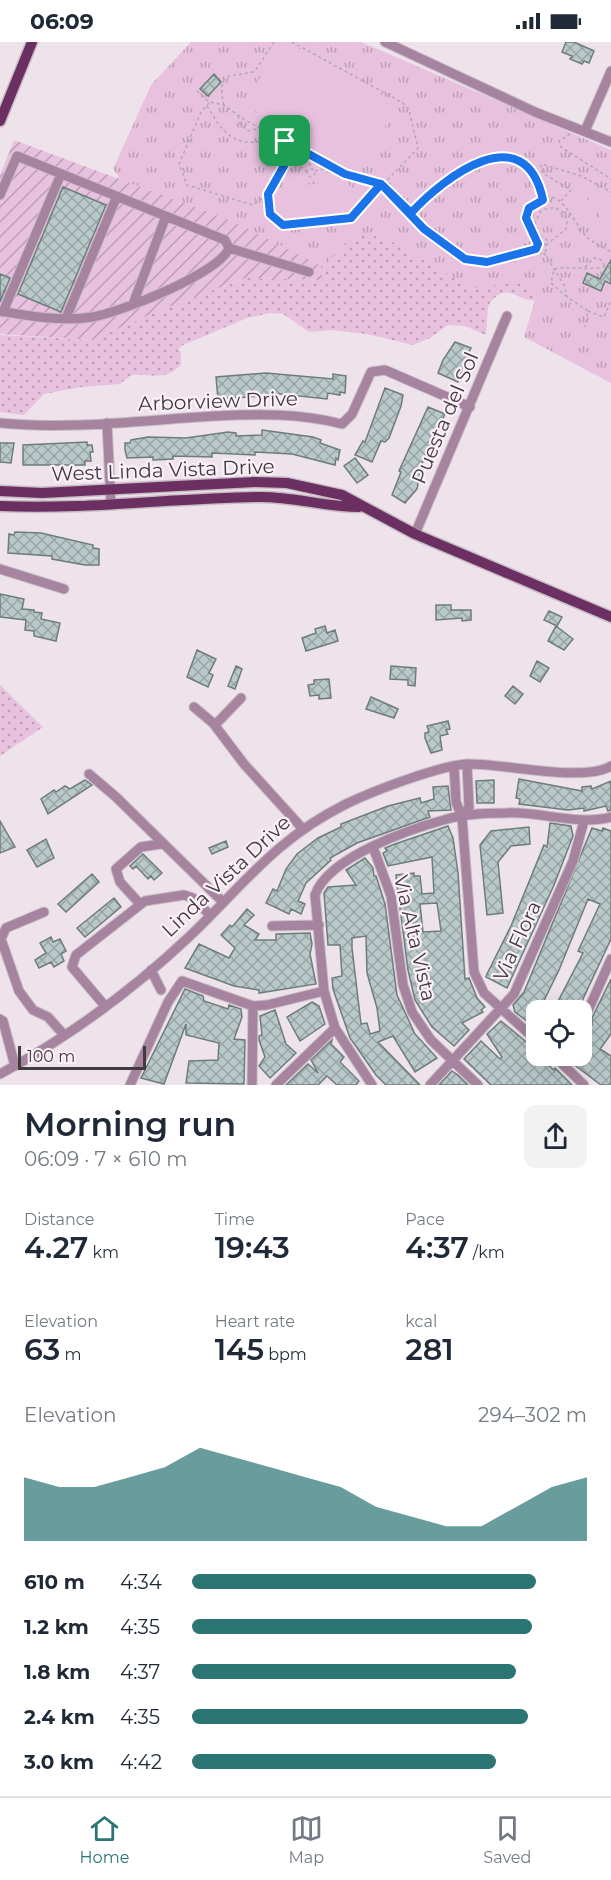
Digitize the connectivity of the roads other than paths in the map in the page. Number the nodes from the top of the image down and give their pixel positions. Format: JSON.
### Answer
{"nodes":[{"id":1,"x":32,"y":42,"type":"edge"},
{"id":2,"x":385,"y":42,"type":"edge"},
{"id":3,"x":611,"y":71,"type":"edge"},
{"id":4,"x":0,"y":121,"type":"edge"},
{"id":5,"x":585,"y":131,"type":"junction"},
{"id":6,"x":611,"y":142,"type":"edge"},
{"id":7,"x":61,"y":174,"type":"junction"},
{"id":8,"x":0,"y":195,"type":"edge"},
{"id":9,"x":117,"y":196,"type":"junction"},
{"id":10,"x":166,"y":216,"type":"junction"},
{"id":11,"x":229,"y":248,"type":"junction"},
{"id":12,"x":309,"y":273,"type":"dead end"},
{"id":13,"x":133,"y":304,"type":"junction"},
{"id":14,"x":2,"y":311,"type":"edge"},
{"id":15,"x":507,"y":316,"type":"dead end"},
{"id":16,"x":66,"y":318,"type":"junction"},
{"id":17,"x":470,"y":407,"type":"junction"},
{"id":18,"x":0,"y":423,"type":"edge"},
{"id":19,"x":107,"y":423,"type":"junction"},
{"id":20,"x":111,"y":488,"type":"junction"},
{"id":21,"x":0,"y":490,"type":"edge"},
{"id":22,"x":111,"y":505,"type":"junction"},
{"id":23,"x":0,"y":506,"type":"edge"},
{"id":24,"x":359,"y":507,"type":"junction"},
{"id":25,"x":415,"y":534,"type":"junction"},
{"id":26,"x":0,"y":569,"type":"edge"},
{"id":27,"x":64,"y":589,"type":"dead end"},
{"id":28,"x":611,"y":617,"type":"edge"},
{"id":29,"x":241,"y":698,"type":"dead end"},
{"id":30,"x":194,"y":707,"type":"dead end"},
{"id":31,"x":215,"y":725,"type":"junction"},
{"id":32,"x":467,"y":764,"type":"junction"},
{"id":33,"x":454,"y":766,"type":"junction"},
{"id":34,"x":611,"y":766,"type":"edge"},
{"id":35,"x":89,"y":774,"type":"dead end"},
{"id":36,"x":462,"y":817,"type":"junction"},
{"id":37,"x":611,"y":817,"type":"edge"},
{"id":38,"x":584,"y":820,"type":"junction"},
{"id":39,"x":302,"y":828,"type":"junction"},
{"id":40,"x":161,"y":844,"type":"junction"},
{"id":41,"x":373,"y":847,"type":"junction"},
{"id":42,"x":203,"y":883,"type":"junction"},
{"id":43,"x":188,"y":897,"type":"junction"},
{"id":44,"x":223,"y":902,"type":"junction"},
{"id":45,"x":140,"y":904,"type":"junction"},
{"id":46,"x":44,"y":912,"type":"dead end"},
{"id":47,"x":210,"y":915,"type":"junction"},
{"id":48,"x":319,"y":925,"type":"junction"},
{"id":49,"x":272,"y":926,"type":"dead end"},
{"id":50,"x":611,"y":959,"type":"edge"},
{"id":51,"x":151,"y":970,"type":"junction"},
{"id":52,"x":161,"y":990,"type":"dead end"},
{"id":53,"x":324,"y":991,"type":"junction"},
{"id":54,"x":592,"y":1002,"type":"edge"},
{"id":55,"x":105,"y":1006,"type":"junction"},
{"id":56,"x":253,"y":1006,"type":"junction"},
{"id":57,"x":500,"y":1009,"type":"junction"},
{"id":58,"x":0,"y":1019,"type":"edge"},
{"id":59,"x":335,"y":1028,"type":"junction"},
{"id":60,"x":526,"y":1031,"type":"edge"},
{"id":61,"x":64,"y":1035,"type":"junction"},
{"id":62,"x":452,"y":1061,"type":"junction"},
{"id":63,"x":15,"y":1066,"type":"junction"},
{"id":64,"x":564,"y":1066,"type":"edge"},
{"id":65,"x":0,"y":1074,"type":"edge"},
{"id":66,"x":130,"y":1085,"type":"edge"},
{"id":67,"x":252,"y":1085,"type":"edge"},
{"id":68,"x":276,"y":1085,"type":"edge"},
{"id":69,"x":372,"y":1085,"type":"edge"},
{"id":70,"x":430,"y":1085,"type":"edge"},
{"id":71,"x":478,"y":1085,"type":"edge"},
{"id":72,"x":584,"y":1085,"type":"edge"}],
"edges":[{"from":1,"to":4,"type":"main road"},
{"from":2,"to":5,"type":"street"},
{"from":3,"to":5,"type":"street"},
{"from":5,"to":6,"type":"street"},
{"from":7,"to":8,"type":"street"},
{"from":7,"to":9,"type":"street"},
{"from":7,"to":14,"type":"street"},
{"from":9,"to":10,"type":"street"},
{"from":9,"to":16,"type":"street"},
{"from":10,"to":11,"type":"street"},
{"from":10,"to":13,"type":"street"},
{"from":11,"to":12,"type":"street"},
{"from":11,"to":13,"type":"street"},
{"from":13,"to":16,"type":"street"},
{"from":14,"to":16,"type":"street"},
{"from":15,"to":17,"type":"street","name":"Puesta del Sol"},
{"from":17,"to":19,"type":"street","name":"Arborview Drive"},
{"from":17,"to":25,"type":"street","name":"Puesta del Sol"},
{"from":18,"to":19,"type":"street","name":"Arborview Drive"},
{"from":19,"to":20,"type":"street"},
{"from":20,"to":21,"type":"main road","name":"West Linda Vista Drive"},
{"from":20,"to":22,"type":"street"},
{"from":20,"to":24,"type":"main road","name":"West Linda Vista Drive"},
{"from":22,"to":23,"type":"main road","name":"West Linda Vista Drive"},
{"from":22,"to":24,"type":"main road","name":"West Linda Vista Drive"},
{"from":24,"to":25,"type":"main road","name":"West Linda Vista Drive"},
{"from":25,"to":28,"type":"main road","name":"West Linda Vista Drive"},
{"from":26,"to":27,"type":"street"},
{"from":29,"to":31,"type":"street"},
{"from":30,"to":31,"type":"street"},
{"from":31,"to":39,"type":"street"},
{"from":32,"to":33,"type":"street","name":"Linda Vista Drive"},
{"from":32,"to":34,"type":"street","name":"Linda Vista Drive"},
{"from":32,"to":36,"type":"street"},
{"from":33,"to":36,"type":"street"},
{"from":33,"to":39,"type":"street","name":"Linda Vista Drive"},
{"from":35,"to":40,"type":"street"},
{"from":36,"to":38,"type":"street"},
{"from":36,"to":41,"type":"street"},
{"from":36,"to":57,"type":"street"},
{"from":37,"to":38,"type":"street"},
{"from":38,"to":57,"type":"street","name":"Via Flora"},
{"from":39,"to":44,"type":"street","name":"Linda Vista Drive"},
{"from":40,"to":42,"type":"street"},
{"from":40,"to":45,"type":"street"},
{"from":41,"to":48,"type":"street"},
{"from":41,"to":62,"type":"street","name":"Via Alta Vista"},
{"from":42,"to":43,"type":"street"},
{"from":42,"to":44,"type":"street"},
{"from":43,"to":45,"type":"street"},
{"from":43,"to":47,"type":"street"},
{"from":44,"to":47,"type":"street","name":"Linda Vista Drive"},
{"from":45,"to":55,"type":"street"},
{"from":46,"to":61,"type":"street"},
{"from":47,"to":51,"type":"street","name":"Linda Vista Drive"},
{"from":48,"to":49,"type":"street"},
{"from":48,"to":53,"type":"street"},
{"from":50,"to":54,"type":"street"},
{"from":51,"to":52,"type":"street"},
{"from":51,"to":55,"type":"street","name":"Linda Vista Drive"},
{"from":53,"to":56,"type":"street"},
{"from":53,"to":59,"type":"street"},
{"from":55,"to":61,"type":"street","name":"Linda Vista Drive"},
{"from":56,"to":66,"type":"street"},
{"from":56,"to":67,"type":"street"},
{"from":57,"to":60,"type":"street"},
{"from":57,"to":62,"type":"street","name":"Via Flora"},
{"from":58,"to":63,"type":"street"},
{"from":59,"to":68,"type":"street"},
{"from":59,"to":69,"type":"street"},
{"from":61,"to":63,"type":"street","name":"Linda Vista Drive"},
{"from":62,"to":70,"type":"street","name":"Via Flora"},
{"from":62,"to":71,"type":"street","name":"Via Alta Vista"},
{"from":63,"to":65,"type":"street","name":"Linda Vista Drive"},
{"from":64,"to":72,"type":"street"}]}
